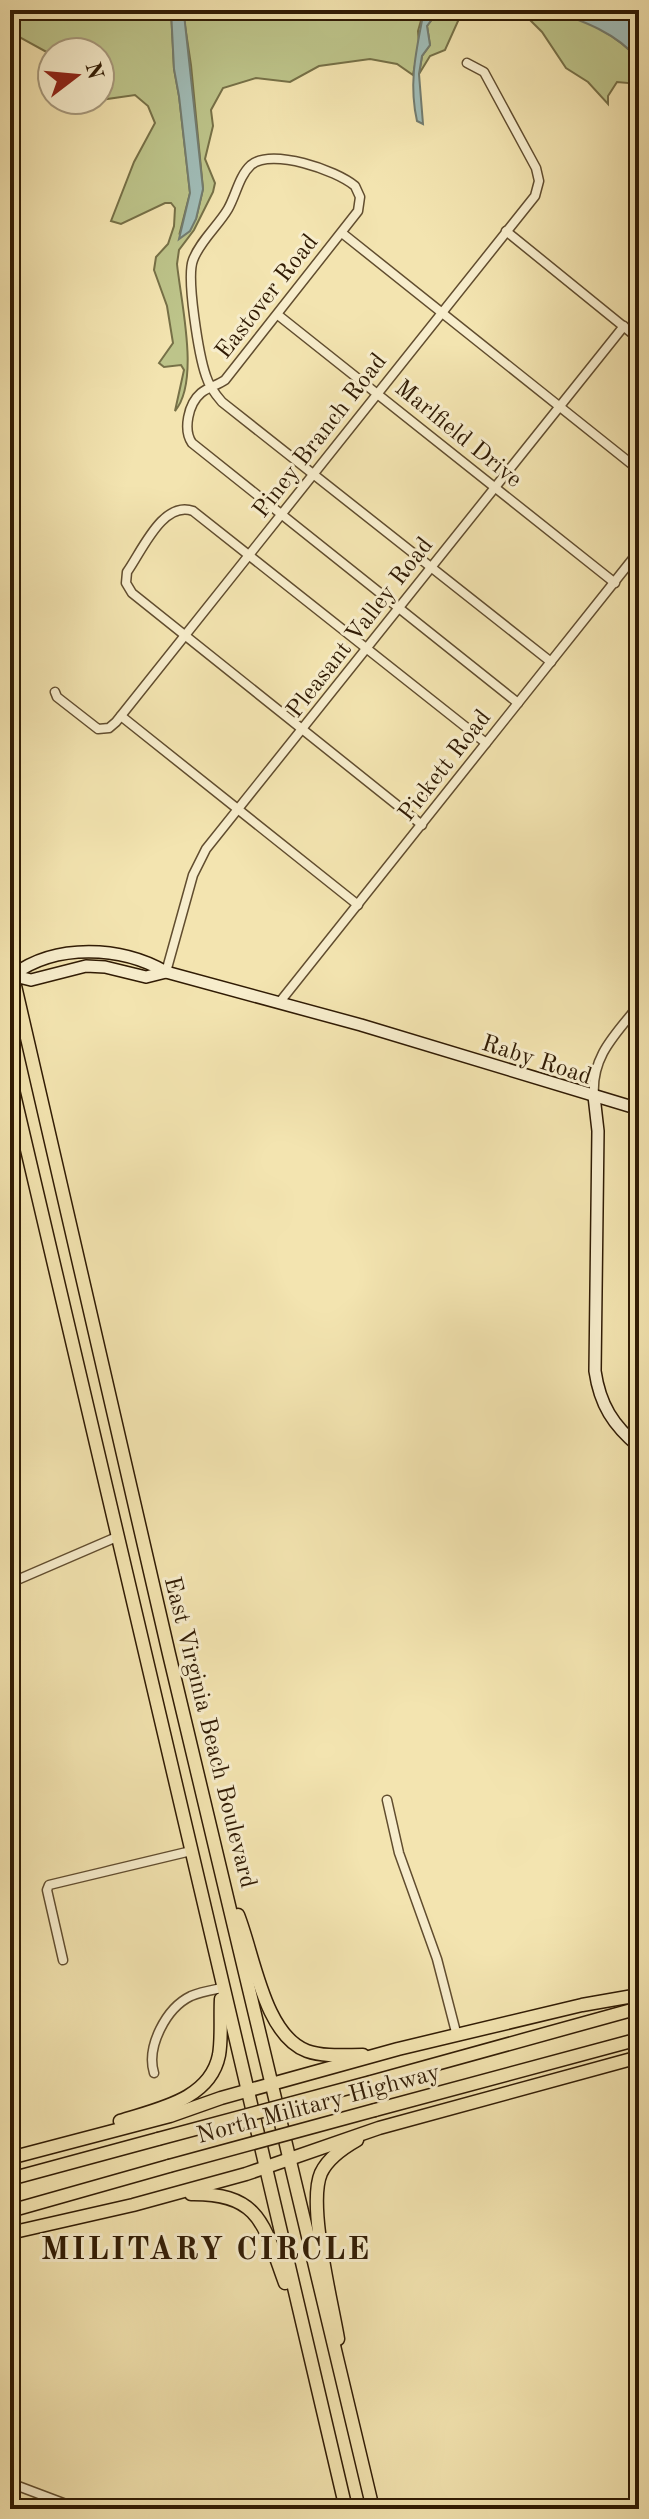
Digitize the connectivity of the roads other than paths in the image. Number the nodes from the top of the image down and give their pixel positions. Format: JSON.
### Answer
{"nodes":[{"id":1,"x":467,"y":63,"type":"dead end"},
{"id":2,"x":506,"y":231,"type":"junction"},
{"id":3,"x":342,"y":233,"type":"junction"},
{"id":4,"x":441,"y":313,"type":"junction"},
{"id":5,"x":278,"y":315,"type":"junction"},
{"id":6,"x":624,"y":326,"type":"junction"},
{"id":7,"x":639,"y":339,"type":"edge"},
{"id":8,"x":211,"y":388,"type":"junction"},
{"id":9,"x":378,"y":394,"type":"junction"},
{"id":10,"x":559,"y":406,"type":"junction"},
{"id":11,"x":639,"y":470,"type":"edge"},
{"id":12,"x":313,"y":474,"type":"junction"},
{"id":13,"x":495,"y":487,"type":"junction"},
{"id":14,"x":281,"y":515,"type":"junction"},
{"id":15,"x":639,"y":551,"type":"edge"},
{"id":16,"x":250,"y":555,"type":"junction"},
{"id":17,"x":431,"y":568,"type":"junction"},
{"id":18,"x":615,"y":583,"type":"junction"},
{"id":19,"x":398,"y":609,"type":"junction"},
{"id":20,"x":184,"y":635,"type":"junction"},
{"id":21,"x":367,"y":649,"type":"junction"},
{"id":22,"x":551,"y":662,"type":"junction"},
{"id":23,"x":55,"y":692,"type":"dead end"},
{"id":24,"x":518,"y":703,"type":"junction"},
{"id":25,"x":121,"y":716,"type":"junction"},
{"id":26,"x":303,"y":730,"type":"junction"},
{"id":27,"x":486,"y":743,"type":"junction"},
{"id":28,"x":239,"y":810,"type":"junction"},
{"id":29,"x":422,"y":825,"type":"junction"},
{"id":30,"x":358,"y":905,"type":"junction"},
{"id":31,"x":11,"y":972,"type":"edge"},
{"id":32,"x":166,"y":972,"type":"junction"},
{"id":33,"x":279,"y":1003,"type":"junction"},
{"id":34,"x":639,"y":1005,"type":"edge"},
{"id":35,"x":10,"y":1077,"type":"edge"},
{"id":36,"x":594,"y":1096,"type":"junction"},
{"id":37,"x":639,"y":1109,"type":"edge"},
{"id":38,"x":639,"y":1447,"type":"edge"},
{"id":39,"x":119,"y":1536,"type":"junction"},
{"id":40,"x":10,"y":1583,"type":"edge"},
{"id":41,"x":387,"y":1800,"type":"dead end"},
{"id":42,"x":191,"y":1851,"type":"junction"},
{"id":43,"x":225,"y":1887,"type":"junction"},
{"id":44,"x":63,"y":1960,"type":"dead end"},
{"id":45,"x":222,"y":1988,"type":"junction"},
{"id":46,"x":639,"y":1995,"type":"edge"},
{"id":47,"x":639,"y":2008,"type":"edge"},
{"id":48,"x":457,"y":2036,"type":"junction"},
{"id":49,"x":639,"y":2039,"type":"edge"},
{"id":50,"x":378,"y":2055,"type":"junction"},
{"id":51,"x":639,"y":2057,"type":"edge"},
{"id":52,"x":154,"y":2073,"type":"dead end"},
{"id":53,"x":271,"y":2084,"type":"junction"},
{"id":54,"x":248,"y":2091,"type":"junction"},
{"id":55,"x":379,"y":2128,"type":"junction"},
{"id":56,"x":49,"y":2147,"type":"junction"},
{"id":57,"x":10,"y":2158,"type":"edge"},
{"id":58,"x":289,"y":2159,"type":"junction"},
{"id":59,"x":266,"y":2167,"type":"junction"},
{"id":60,"x":10,"y":2179,"type":"edge"},
{"id":61,"x":172,"y":2194,"type":"junction"},
{"id":62,"x":10,"y":2211,"type":"edge"},
{"id":63,"x":10,"y":2233,"type":"edge"},
{"id":64,"x":301,"y":2325,"type":"junction"},
{"id":65,"x":343,"y":2390,"type":"junction"},
{"id":66,"x":10,"y":2483,"type":"edge"},
{"id":67,"x":79,"y":2509,"type":"edge"},
{"id":68,"x":346,"y":2509,"type":"edge"},
{"id":69,"x":373,"y":2509,"type":"edge"}],
"edges":[{"from":1,"to":2,"type":"street","name":"Piney Branch Road"},
{"from":2,"to":4,"type":"street","name":"Piney Branch Road"},
{"from":2,"to":6,"type":"street"},
{"from":3,"to":4,"type":"street"},
{"from":3,"to":5,"type":"street","name":"Eastover Road"},
{"from":3,"to":8,"type":"street","name":"Eastover Road"},
{"from":4,"to":9,"type":"street","name":"Piney Branch Road"},
{"from":4,"to":10,"type":"street"},
{"from":5,"to":8,"type":"street","name":"Eastover Road"},
{"from":5,"to":9,"type":"street","name":"Marlfield Drive"},
{"from":6,"to":7,"type":"street"},
{"from":6,"to":10,"type":"street","name":"Pleasant Valley Road"},
{"from":8,"to":12,"type":"street"},
{"from":8,"to":14,"type":"street","name":"Eastover Road"},
{"from":9,"to":12,"type":"street","name":"Piney Branch Road"},
{"from":9,"to":13,"type":"street","name":"Marlfield Drive"},
{"from":10,"to":11,"type":"street"},
{"from":10,"to":13,"type":"street","name":"Pleasant Valley Road"},
{"from":12,"to":14,"type":"street","name":"Piney Branch Road"},
{"from":12,"to":17,"type":"street"},
{"from":13,"to":17,"type":"street","name":"Pleasant Valley Road"},
{"from":13,"to":18,"type":"street","name":"Marlfield Drive"},
{"from":14,"to":16,"type":"street","name":"Piney Branch Road"},
{"from":14,"to":19,"type":"street"},
{"from":15,"to":18,"type":"street","name":"Pickett Road"},
{"from":16,"to":20,"type":"street","name":"Piney Branch Road"},
{"from":16,"to":20,"type":"street"},
{"from":16,"to":21,"type":"street"},
{"from":17,"to":19,"type":"street","name":"Pleasant Valley Road"},
{"from":17,"to":22,"type":"street"},
{"from":18,"to":22,"type":"street","name":"Pickett Road"},
{"from":19,"to":21,"type":"street","name":"Pleasant Valley Road"},
{"from":19,"to":24,"type":"street"},
{"from":20,"to":25,"type":"street","name":"Piney Branch Road"},
{"from":20,"to":26,"type":"street"},
{"from":21,"to":26,"type":"street","name":"Pleasant Valley Road"},
{"from":21,"to":27,"type":"street"},
{"from":22,"to":24,"type":"street","name":"Pickett Road"},
{"from":23,"to":25,"type":"street"},
{"from":24,"to":27,"type":"street","name":"Pickett Road"},
{"from":25,"to":28,"type":"street"},
{"from":26,"to":28,"type":"street","name":"Pleasant Valley Road"},
{"from":26,"to":29,"type":"street"},
{"from":27,"to":29,"type":"street","name":"Pickett Road"},
{"from":28,"to":30,"type":"street"},
{"from":28,"to":32,"type":"street","name":"Pleasant Valley Road"},
{"from":29,"to":30,"type":"street","name":"Pickett Road"},
{"from":30,"to":33,"type":"street","name":"Pickett Road"},
{"from":31,"to":32,"type":"street","name":"Raby Road"},
{"from":31,"to":43,"type":"main road","name":"East Virginia Beach Boulevard"},
{"from":32,"to":33,"type":"street","name":"Raby Road"},
{"from":33,"to":36,"type":"street","name":"Raby Road"},
{"from":34,"to":36,"type":"street"},
{"from":35,"to":39,"type":"main road","name":"East Virginia Beach Boulevard"},
{"from":36,"to":37,"type":"street"},
{"from":36,"to":38,"type":"street","name":"Raby Road"},
{"from":39,"to":40,"type":"street"},
{"from":39,"to":42,"type":"main road","name":"East Virginia Beach Boulevard"},
{"from":41,"to":48,"type":"street"},
{"from":42,"to":44,"type":"street"},
{"from":42,"to":45,"type":"main road","name":"East Virginia Beach Boulevard"},
{"from":43,"to":50,"type":"main road"},
{"from":43,"to":53,"type":"main road","name":"East Virginia Beach Boulevard"},
{"from":45,"to":52,"type":"street"},
{"from":45,"to":54,"type":"main road","name":"East Virginia Beach Boulevard"},
{"from":45,"to":56,"type":"main road"},
{"from":46,"to":48,"type":"main road"},
{"from":47,"to":60,"type":"main road","name":"North Military Highway","bridge":true},
{"from":48,"to":50,"type":"main road"},
{"from":49,"to":62,"type":"main road","name":"North Military Highway","bridge":true},
{"from":50,"to":53,"type":"main road"},
{"from":51,"to":55,"type":"main road"},
{"from":53,"to":54,"type":"main road"},
{"from":53,"to":58,"type":"main road","name":"East Virginia Beach Boulevard"},
{"from":54,"to":56,"type":"main road"},
{"from":54,"to":59,"type":"main road","name":"East Virginia Beach Boulevard"},
{"from":55,"to":58,"type":"main road"},
{"from":55,"to":65,"type":"main road"},
{"from":56,"to":57,"type":"main road"},
{"from":58,"to":59,"type":"main road"},
{"from":58,"to":65,"type":"main road","name":"East Virginia Beach Boulevard"},
{"from":59,"to":61,"type":"main road"},
{"from":59,"to":64,"type":"main road","name":"East Virginia Beach Boulevard"},
{"from":61,"to":63,"type":"main road"},
{"from":61,"to":64,"type":"main road"},
{"from":64,"to":68,"type":"main road","name":"East Virginia Beach Boulevard"},
{"from":65,"to":69,"type":"main road","name":"East Virginia Beach Boulevard"},
{"from":66,"to":67,"type":"street"}]}
